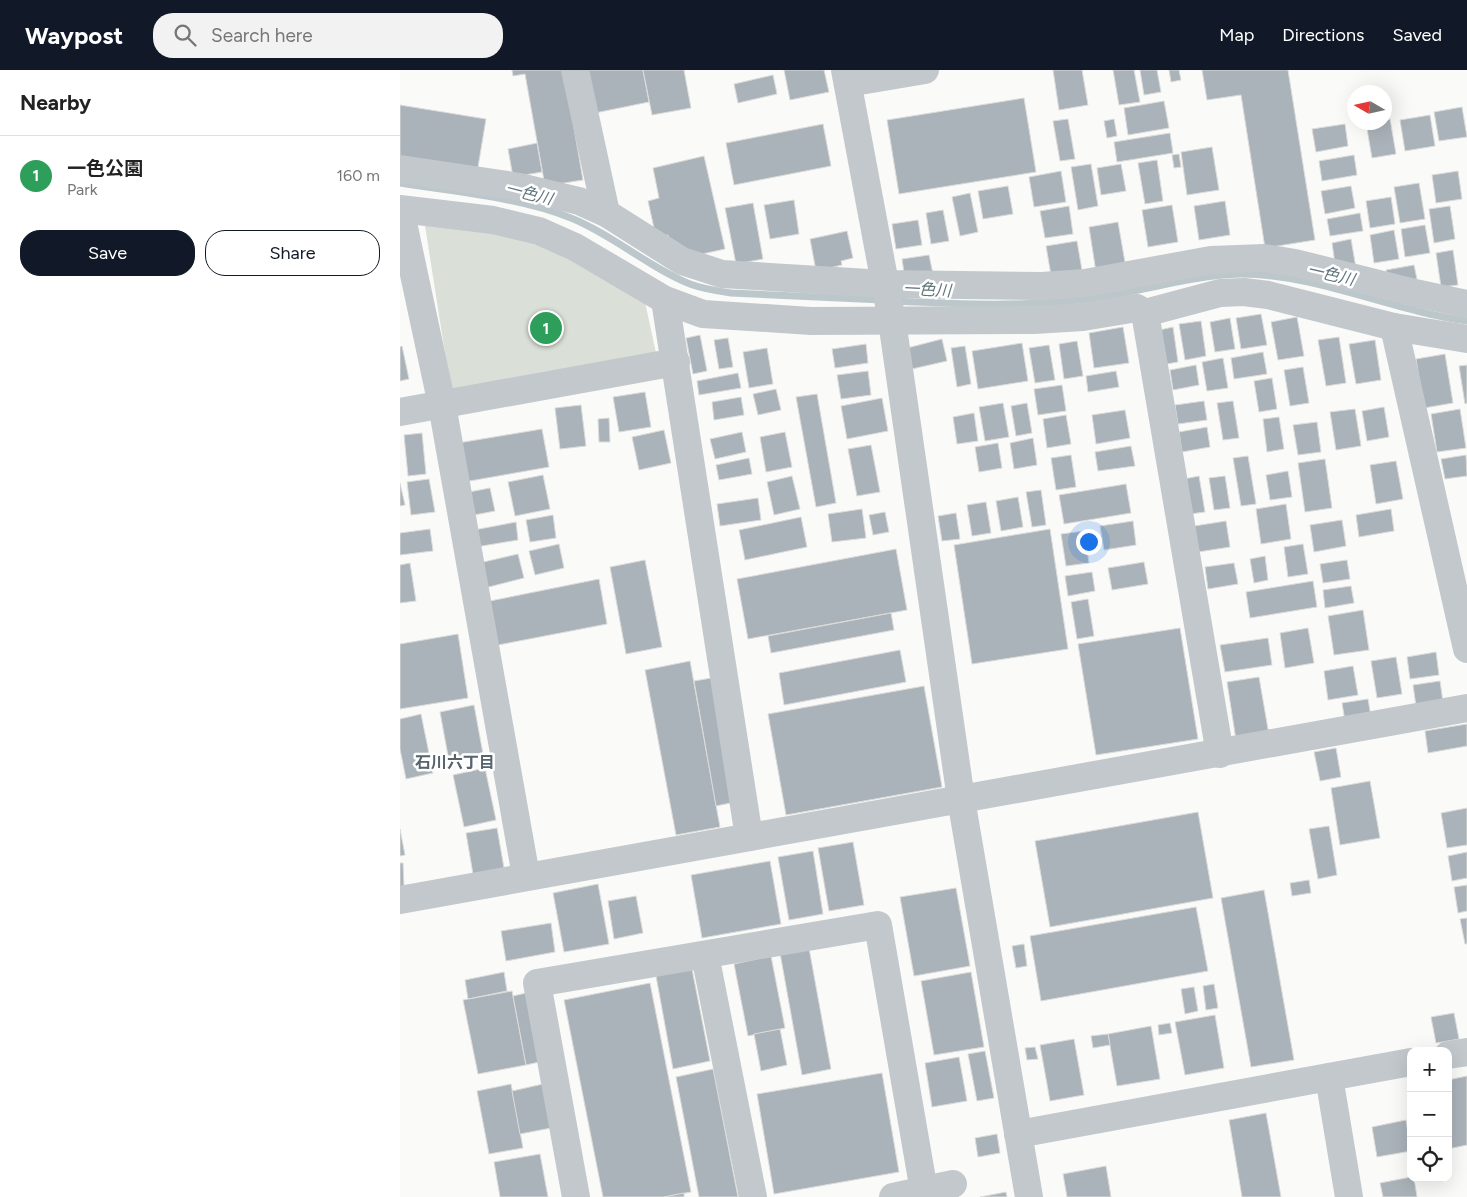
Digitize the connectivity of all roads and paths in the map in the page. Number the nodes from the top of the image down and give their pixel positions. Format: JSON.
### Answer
{"nodes":[{"id":1,"x":575,"y":70,"type":"edge"},
{"id":2,"x":925,"y":70,"type":"edge"},
{"id":3,"x":847,"y":77,"type":"edge"},
{"id":4,"x":400,"y":169,"type":"edge"},
{"id":5,"x":606,"y":213,"type":"junction"},
{"id":6,"x":665,"y":300,"type":"junction"},
{"id":7,"x":889,"y":302,"type":"junction"},
{"id":8,"x":1467,"y":304,"type":"edge"},
{"id":9,"x":1145,"y":313,"type":"junction"},
{"id":10,"x":1394,"y":327,"type":"junction"},
{"id":11,"x":1467,"y":339,"type":"edge"},
{"id":12,"x":676,"y":362,"type":"junction"},
{"id":13,"x":442,"y":405,"type":"junction"},
{"id":14,"x":400,"y":412,"type":"edge"},
{"id":15,"x":1467,"y":649,"type":"edge"},
{"id":16,"x":1467,"y":708,"type":"edge"},
{"id":17,"x":1220,"y":754,"type":"junction"},
{"id":18,"x":961,"y":799,"type":"junction"},
{"id":19,"x":749,"y":837,"type":"junction"},
{"id":20,"x":526,"y":876,"type":"junction"},
{"id":21,"x":400,"y":900,"type":"edge"},
{"id":22,"x":705,"y":955,"type":"junction"},
{"id":23,"x":1467,"y":1052,"type":"edge"},
{"id":24,"x":1452,"y":1054,"type":"edge"},
{"id":25,"x":1407,"y":1063,"type":"edge"},
{"id":26,"x":1329,"y":1077,"type":"junction"},
{"id":27,"x":1018,"y":1134,"type":"junction"},
{"id":28,"x":954,"y":1184,"type":"dead end"},
{"id":29,"x":924,"y":1194,"type":"edge"},
{"id":30,"x":576,"y":1197,"type":"edge"},
{"id":31,"x":753,"y":1197,"type":"edge"},
{"id":32,"x":892,"y":1197,"type":"edge"},
{"id":33,"x":1029,"y":1197,"type":"edge"},
{"id":34,"x":1349,"y":1197,"type":"edge"}],
"edges":[{"from":1,"to":5,"type":"street"},
{"from":2,"to":3,"type":"street"},
{"from":3,"to":7,"type":"street"},
{"from":4,"to":5,"type":"street"},
{"from":5,"to":7,"type":"street"},
{"from":6,"to":7,"type":"street"},
{"from":6,"to":12,"type":"street"},
{"from":6,"to":13,"type":"street"},
{"from":7,"to":8,"type":"street"},
{"from":7,"to":9,"type":"street"},
{"from":7,"to":18,"type":"street"},
{"from":9,"to":10,"type":"street"},
{"from":9,"to":17,"type":"street"},
{"from":10,"to":11,"type":"street"},
{"from":10,"to":15,"type":"street"},
{"from":12,"to":13,"type":"street"},
{"from":12,"to":19,"type":"street"},
{"from":13,"to":14,"type":"street"},
{"from":13,"to":20,"type":"street"},
{"from":16,"to":17,"type":"street"},
{"from":17,"to":18,"type":"street"},
{"from":18,"to":19,"type":"street"},
{"from":18,"to":27,"type":"street"},
{"from":19,"to":20,"type":"street"},
{"from":20,"to":21,"type":"street"},
{"from":22,"to":29,"type":"street"},
{"from":22,"to":30,"type":"street"},
{"from":22,"to":31,"type":"street"},
{"from":23,"to":24,"type":"street"},
{"from":25,"to":26,"type":"street"},
{"from":26,"to":27,"type":"street"},
{"from":26,"to":34,"type":"street"},
{"from":27,"to":33,"type":"street"},
{"from":28,"to":29,"type":"street"},
{"from":29,"to":32,"type":"street"}]}
